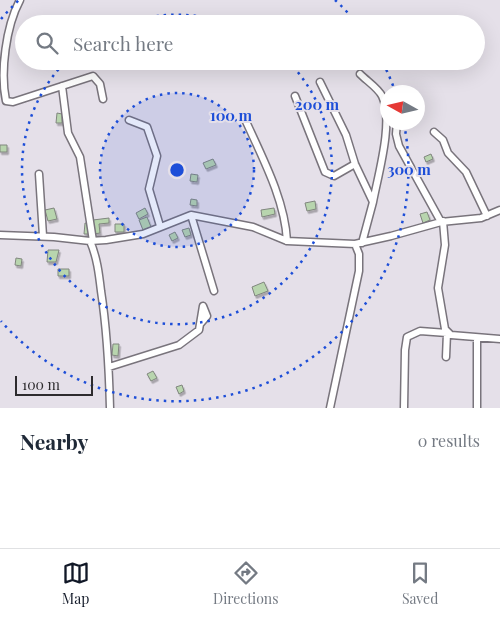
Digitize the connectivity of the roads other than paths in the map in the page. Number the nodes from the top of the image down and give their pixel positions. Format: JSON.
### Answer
{"nodes":[{"id":1,"x":20,"y":0,"type":"edge"},
{"id":2,"x":360,"y":74,"type":"dead end"},
{"id":3,"x":320,"y":82,"type":"dead end"},
{"id":4,"x":62,"y":86,"type":"junction"},
{"id":5,"x":295,"y":96,"type":"dead end"},
{"id":6,"x":103,"y":99,"type":"dead end"},
{"id":7,"x":244,"y":117,"type":"dead end"},
{"id":8,"x":129,"y":120,"type":"dead end"},
{"id":9,"x":395,"y":130,"type":"edge"},
{"id":10,"x":434,"y":132,"type":"dead end"},
{"id":11,"x":355,"y":164,"type":"junction"},
{"id":12,"x":39,"y":174,"type":"dead end"},
{"id":13,"x":373,"y":202,"type":"junction"},
{"id":14,"x":500,"y":210,"type":"edge"},
{"id":15,"x":191,"y":215,"type":"junction"},
{"id":16,"x":487,"y":216,"type":"junction"},
{"id":17,"x":442,"y":221,"type":"junction"},
{"id":18,"x":160,"y":226,"type":"junction"},
{"id":19,"x":0,"y":236,"type":"edge"},
{"id":20,"x":43,"y":236,"type":"junction"},
{"id":21,"x":92,"y":241,"type":"junction"},
{"id":22,"x":287,"y":241,"type":"junction"},
{"id":23,"x":362,"y":243,"type":"junction"},
{"id":24,"x":355,"y":244,"type":"junction"},
{"id":25,"x":214,"y":291,"type":"dead end"},
{"id":26,"x":200,"y":323,"type":"dead end"},
{"id":27,"x":447,"y":334,"type":"junction"},
{"id":28,"x":477,"y":338,"type":"junction"},
{"id":29,"x":500,"y":339,"type":"edge"},
{"id":30,"x":446,"y":358,"type":"dead end"},
{"id":31,"x":109,"y":367,"type":"junction"},
{"id":32,"x":110,"y":408,"type":"edge"},
{"id":33,"x":330,"y":408,"type":"edge"},
{"id":34,"x":404,"y":408,"type":"edge"},
{"id":35,"x":477,"y":408,"type":"edge"}],
"edges":[{"from":1,"to":4,"type":"street"},
{"from":2,"to":13,"type":"street"},
{"from":3,"to":11,"type":"street"},
{"from":4,"to":6,"type":"street"},
{"from":4,"to":21,"type":"street"},
{"from":5,"to":11,"type":"street"},
{"from":7,"to":22,"type":"street"},
{"from":8,"to":18,"type":"street"},
{"from":9,"to":17,"type":"street"},
{"from":10,"to":16,"type":"street"},
{"from":11,"to":13,"type":"street"},
{"from":12,"to":20,"type":"street"},
{"from":13,"to":23,"type":"street"},
{"from":14,"to":16,"type":"street"},
{"from":15,"to":18,"type":"street"},
{"from":15,"to":22,"type":"street"},
{"from":15,"to":25,"type":"street"},
{"from":16,"to":17,"type":"street"},
{"from":17,"to":23,"type":"street"},
{"from":17,"to":27,"type":"street"},
{"from":18,"to":21,"type":"street"},
{"from":19,"to":20,"type":"street"},
{"from":20,"to":21,"type":"street"},
{"from":21,"to":31,"type":"street"},
{"from":22,"to":24,"type":"street"},
{"from":23,"to":24,"type":"street"},
{"from":24,"to":33,"type":"street"},
{"from":26,"to":31,"type":"street"},
{"from":27,"to":28,"type":"street"},
{"from":27,"to":30,"type":"street"},
{"from":27,"to":34,"type":"street"},
{"from":28,"to":29,"type":"street"},
{"from":28,"to":35,"type":"street"},
{"from":31,"to":32,"type":"street"}]}
